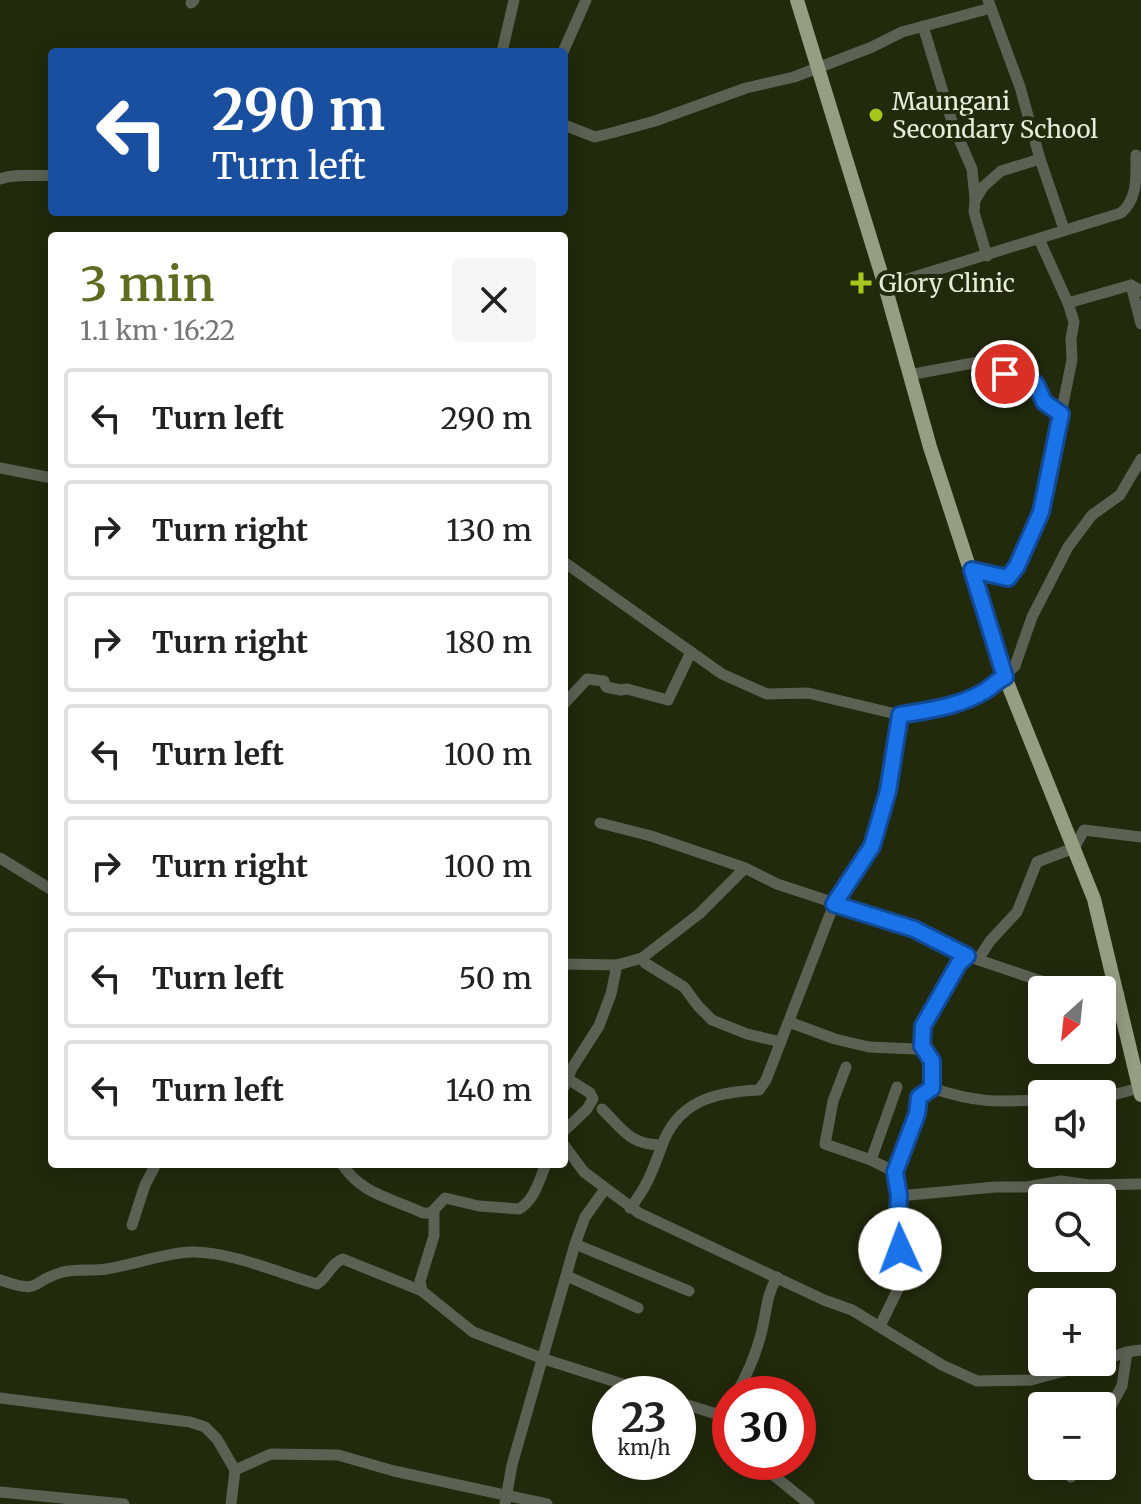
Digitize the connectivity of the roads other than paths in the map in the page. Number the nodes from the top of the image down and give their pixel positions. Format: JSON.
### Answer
{"nodes":[{"id":1,"x":514,"y":0,"type":"edge"},
{"id":2,"x":586,"y":0,"type":"edge"},
{"id":3,"x":797,"y":0,"type":"edge"},
{"id":4,"x":989,"y":4,"type":"edge"},
{"id":5,"x":923,"y":26,"type":"junction"},
{"id":6,"x":503,"y":48,"type":"edge"},
{"id":7,"x":565,"y":48,"type":"edge"},
{"id":8,"x":816,"y":68,"type":"junction"},
{"id":9,"x":568,"y":127,"type":"edge"},
{"id":10,"x":1136,"y":155,"type":"dead end"},
{"id":11,"x":1040,"y":159,"type":"junction"},
{"id":12,"x":48,"y":175,"type":"edge"},
{"id":13,"x":0,"y":179,"type":"edge"},
{"id":14,"x":975,"y":200,"type":"junction"},
{"id":15,"x":1064,"y":229,"type":"junction"},
{"id":16,"x":1039,"y":239,"type":"junction"},
{"id":17,"x":987,"y":256,"type":"junction"},
{"id":18,"x":885,"y":286,"type":"junction"},
{"id":19,"x":1136,"y":288,"type":"edge"},
{"id":20,"x":1068,"y":303,"type":"junction"},
{"id":21,"x":1141,"y":324,"type":"edge"},
{"id":22,"x":909,"y":375,"type":"junction"},
{"id":23,"x":1061,"y":414,"type":"junction"},
{"id":24,"x":1141,"y":459,"type":"edge"},
{"id":25,"x":0,"y":468,"type":"edge"},
{"id":26,"x":48,"y":477,"type":"edge"},
{"id":27,"x":568,"y":565,"type":"edge"},
{"id":28,"x":972,"y":570,"type":"junction"},
{"id":29,"x":691,"y":652,"type":"junction"},
{"id":30,"x":1005,"y":677,"type":"junction"},
{"id":31,"x":568,"y":700,"type":"edge"},
{"id":32,"x":900,"y":715,"type":"junction"},
{"id":33,"x":600,"y":823,"type":"dead end"},
{"id":34,"x":1141,"y":837,"type":"edge"},
{"id":35,"x":1071,"y":842,"type":"junction"},
{"id":36,"x":0,"y":858,"type":"edge"},
{"id":37,"x":745,"y":868,"type":"junction"},
{"id":38,"x":48,"y":888,"type":"edge"},
{"id":39,"x":834,"y":904,"type":"junction"},
{"id":40,"x":973,"y":957,"type":"junction"},
{"id":41,"x":642,"y":958,"type":"junction"},
{"id":42,"x":568,"y":964,"type":"edge"},
{"id":43,"x":617,"y":965,"type":"junction"},
{"id":44,"x":1028,"y":977,"type":"edge"},
{"id":45,"x":1119,"y":994,"type":"joint"},
{"id":46,"x":789,"y":1022,"type":"junction"},
{"id":47,"x":781,"y":1042,"type":"junction"},
{"id":48,"x":922,"y":1046,"type":"junction"},
{"id":49,"x":846,"y":1067,"type":"dead end"},
{"id":50,"x":568,"y":1078,"type":"edge"},
{"id":51,"x":568,"y":1084,"type":"edge"},
{"id":52,"x":897,"y":1087,"type":"dead end"},
{"id":53,"x":932,"y":1088,"type":"junction"},
{"id":54,"x":1140,"y":1092,"type":"edge"},
{"id":55,"x":1116,"y":1096,"type":"edge"},
{"id":56,"x":1028,"y":1100,"type":"edge"},
{"id":57,"x":602,"y":1109,"type":"dead end"},
{"id":58,"x":568,"y":1127,"type":"edge"},
{"id":59,"x":662,"y":1145,"type":"junction"},
{"id":60,"x":568,"y":1150,"type":"edge"},
{"id":61,"x":871,"y":1160,"type":"junction"},
{"id":62,"x":154,"y":1168,"type":"edge"},
{"id":63,"x":345,"y":1168,"type":"edge"},
{"id":64,"x":544,"y":1168,"type":"edge"},
{"id":65,"x":895,"y":1172,"type":"junction"},
{"id":66,"x":1141,"y":1184,"type":"edge"},
{"id":67,"x":605,"y":1189,"type":"junction"},
{"id":68,"x":899,"y":1196,"type":"junction"},
{"id":69,"x":630,"y":1208,"type":"junction"},
{"id":70,"x":434,"y":1211,"type":"junction"},
{"id":71,"x":132,"y":1225,"type":"dead end"},
{"id":72,"x":575,"y":1244,"type":"junction"},
{"id":73,"x":567,"y":1276,"type":"junction"},
{"id":74,"x":777,"y":1277,"type":"junction"},
{"id":75,"x":0,"y":1280,"type":"edge"},
{"id":76,"x":422,"y":1291,"type":"junction"},
{"id":77,"x":689,"y":1291,"type":"dead end"},
{"id":78,"x":638,"y":1308,"type":"dead end"},
{"id":79,"x":880,"y":1326,"type":"junction"},
{"id":80,"x":1141,"y":1350,"type":"edge"},
{"id":81,"x":1127,"y":1352,"type":"junction"},
{"id":82,"x":1116,"y":1356,"type":"edge"},
{"id":83,"x":544,"y":1359,"type":"junction"},
{"id":84,"x":597,"y":1376,"type":"edge"},
{"id":85,"x":744,"y":1376,"type":"edge"},
{"id":86,"x":1046,"y":1376,"type":"edge"},
{"id":87,"x":1116,"y":1397,"type":"edge"},
{"id":88,"x":0,"y":1398,"type":"edge"},
{"id":89,"x":235,"y":1470,"type":"junction"},
{"id":90,"x":779,"y":1480,"type":"edge"},
{"id":91,"x":0,"y":1492,"type":"edge"},
{"id":92,"x":506,"y":1500,"type":"edge"},
{"id":93,"x":124,"y":1504,"type":"edge"},
{"id":94,"x":231,"y":1504,"type":"edge"},
{"id":95,"x":547,"y":1504,"type":"edge"},
{"id":96,"x":809,"y":1504,"type":"edge"}],
"edges":[{"from":1,"to":6,"type":"street"},
{"from":2,"to":7,"type":"street"},
{"from":3,"to":8,"type":"main road"},
{"from":4,"to":5,"type":"street"},
{"from":4,"to":11,"type":"street"},
{"from":5,"to":8,"type":"street"},
{"from":5,"to":14,"type":"street"},
{"from":8,"to":9,"type":"street"},
{"from":8,"to":18,"type":"main road"},
{"from":10,"to":15,"type":"street"},
{"from":11,"to":14,"type":"street"},
{"from":11,"to":15,"type":"street"},
{"from":12,"to":13,"type":"street"},
{"from":14,"to":17,"type":"street"},
{"from":15,"to":16,"type":"street"},
{"from":16,"to":17,"type":"street"},
{"from":16,"to":20,"type":"street"},
{"from":17,"to":18,"type":"street"},
{"from":18,"to":22,"type":"main road"},
{"from":19,"to":20,"type":"street"},
{"from":19,"to":21,"type":"street"},
{"from":20,"to":23,"type":"street"},
{"from":22,"to":23,"type":"street"},
{"from":22,"to":28,"type":"main road"},
{"from":23,"to":28,"type":"street"},
{"from":24,"to":30,"type":"street"},
{"from":25,"to":26,"type":"street"},
{"from":27,"to":29,"type":"street"},
{"from":28,"to":30,"type":"main road"},
{"from":29,"to":31,"type":"street"},
{"from":29,"to":32,"type":"street"},
{"from":30,"to":32,"type":"street"},
{"from":30,"to":35,"type":"main road"},
{"from":32,"to":39,"type":"street"},
{"from":33,"to":37,"type":"street"},
{"from":34,"to":35,"type":"street"},
{"from":35,"to":40,"type":"street"},
{"from":35,"to":45,"type":"main road"},
{"from":36,"to":38,"type":"street"},
{"from":37,"to":39,"type":"street"},
{"from":37,"to":41,"type":"street"},
{"from":39,"to":40,"type":"street"},
{"from":39,"to":46,"type":"street"},
{"from":40,"to":44,"type":"street"},
{"from":40,"to":48,"type":"street"},
{"from":41,"to":43,"type":"street"},
{"from":41,"to":47,"type":"street"},
{"from":42,"to":43,"type":"street"},
{"from":43,"to":50,"type":"street"},
{"from":45,"to":54,"type":"main road"},
{"from":46,"to":47,"type":"street"},
{"from":46,"to":48,"type":"street"},
{"from":47,"to":59,"type":"street"},
{"from":48,"to":53,"type":"street"},
{"from":49,"to":61,"type":"street"},
{"from":51,"to":58,"type":"street"},
{"from":52,"to":61,"type":"street"},
{"from":53,"to":56,"type":"street"},
{"from":53,"to":65,"type":"street"},
{"from":54,"to":55,"type":"street"},
{"from":57,"to":59,"type":"street"},
{"from":59,"to":69,"type":"street"},
{"from":60,"to":67,"type":"street"},
{"from":61,"to":65,"type":"street"},
{"from":62,"to":71,"type":"street"},
{"from":63,"to":70,"type":"street"},
{"from":64,"to":70,"type":"street"},
{"from":65,"to":68,"type":"street"},
{"from":66,"to":68,"type":"street"},
{"from":67,"to":69,"type":"street"},
{"from":67,"to":72,"type":"street"},
{"from":68,"to":79,"type":"street"},
{"from":69,"to":74,"type":"street"},
{"from":70,"to":76,"type":"street"},
{"from":72,"to":73,"type":"street"},
{"from":72,"to":77,"type":"street"},
{"from":73,"to":78,"type":"street"},
{"from":73,"to":83,"type":"street"},
{"from":74,"to":79,"type":"street"},
{"from":74,"to":85,"type":"street"},
{"from":75,"to":76,"type":"street"},
{"from":76,"to":83,"type":"street"},
{"from":79,"to":86,"type":"street"},
{"from":80,"to":81,"type":"street"},
{"from":81,"to":82,"type":"street"},
{"from":81,"to":87,"type":"street"},
{"from":83,"to":84,"type":"street"},
{"from":83,"to":92,"type":"street"},
{"from":88,"to":89,"type":"street"},
{"from":89,"to":92,"type":"street"},
{"from":89,"to":94,"type":"street"},
{"from":90,"to":96,"type":"street"},
{"from":91,"to":93,"type":"street"},
{"from":92,"to":95,"type":"street"}]}
